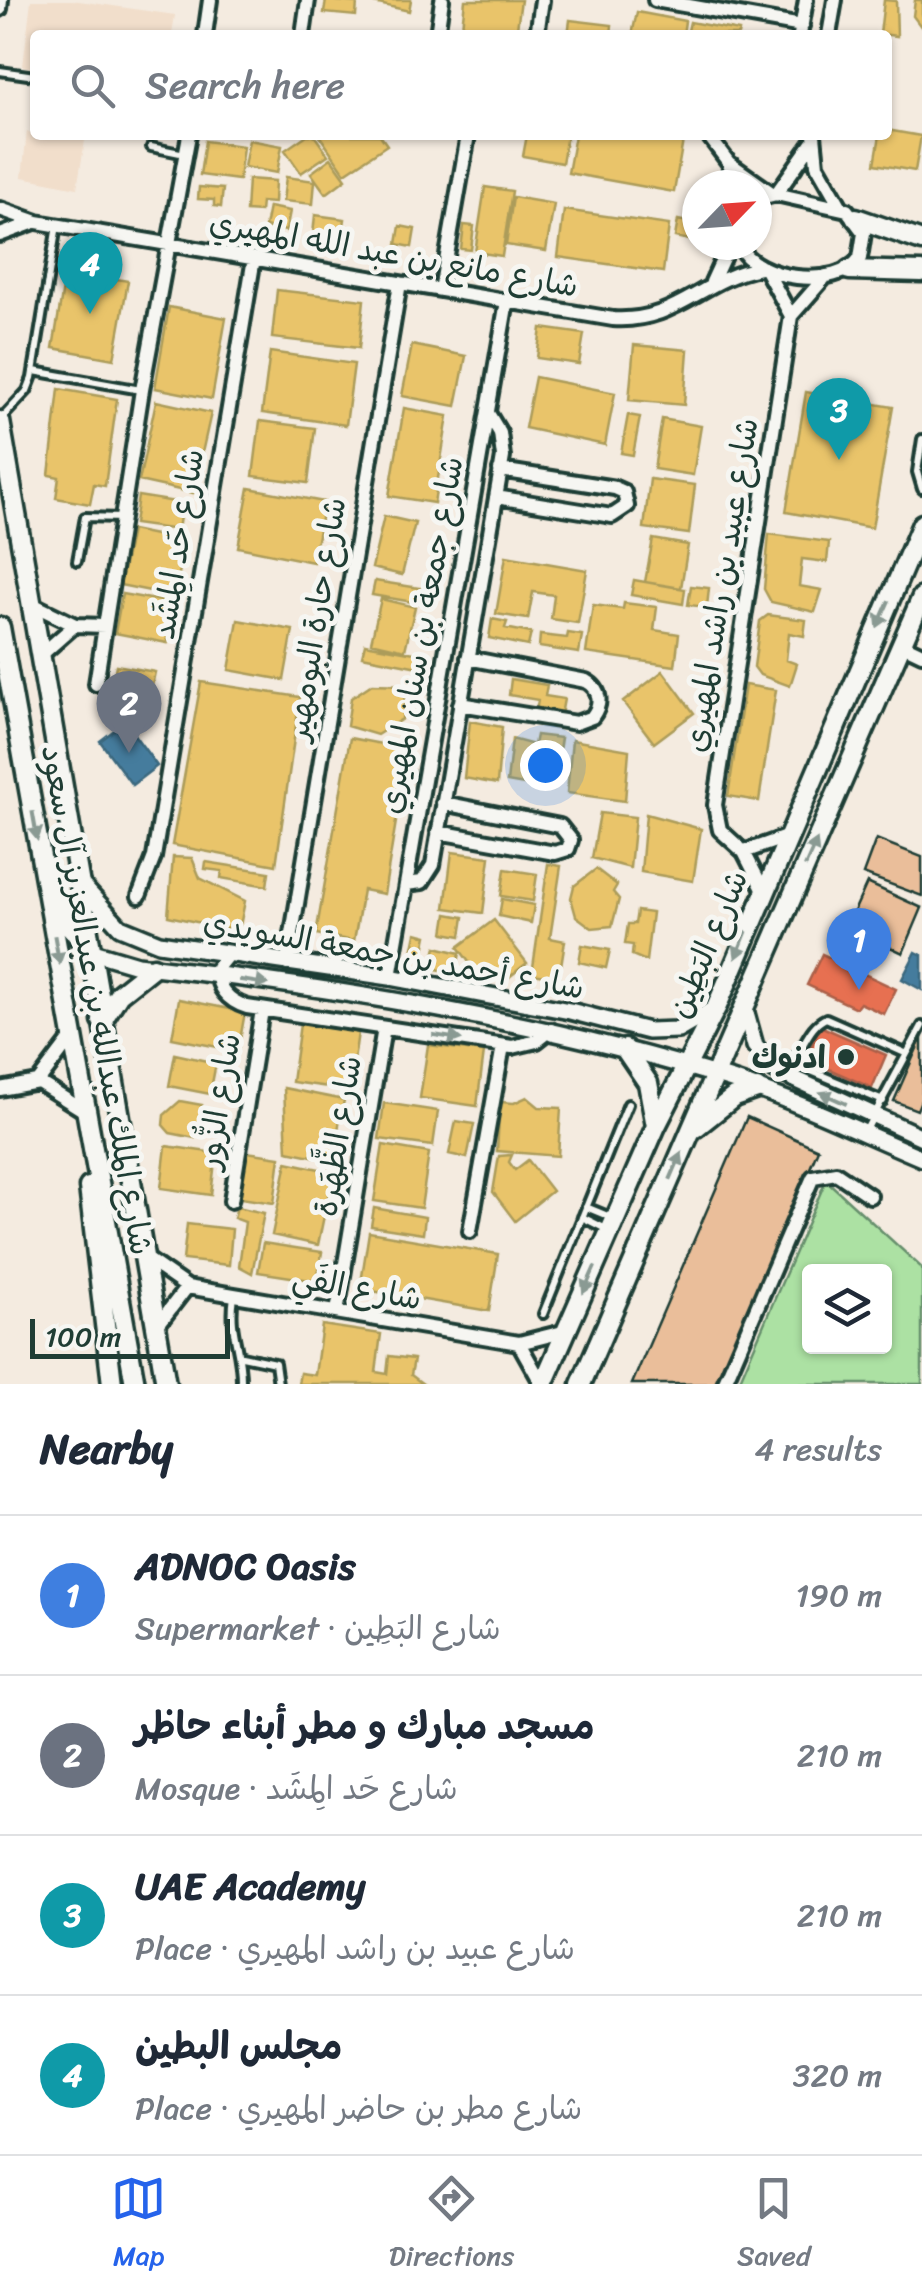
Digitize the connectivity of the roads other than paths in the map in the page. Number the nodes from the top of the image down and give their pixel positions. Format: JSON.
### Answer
{"nodes":[{"id":1,"x":1,"y":0,"type":"edge"},
{"id":2,"x":210,"y":0,"type":"edge"},
{"id":3,"x":308,"y":0,"type":"edge"},
{"id":4,"x":442,"y":0,"type":"edge"},
{"id":5,"x":542,"y":0,"type":"edge"},
{"id":6,"x":655,"y":0,"type":"edge"},
{"id":7,"x":750,"y":0,"type":"edge"},
{"id":8,"x":805,"y":0,"type":"edge"},
{"id":9,"x":834,"y":0,"type":"edge"},
{"id":10,"x":0,"y":10,"type":"edge"},
{"id":11,"x":747,"y":16,"type":"junction"},
{"id":12,"x":207,"y":30,"type":"edge"},
{"id":13,"x":304,"y":30,"type":"edge"},
{"id":14,"x":438,"y":30,"type":"edge"},
{"id":15,"x":538,"y":30,"type":"edge"},
{"id":16,"x":797,"y":30,"type":"edge"},
{"id":17,"x":801,"y":30,"type":"edge"},
{"id":18,"x":830,"y":30,"type":"edge"},
{"id":19,"x":0,"y":71,"type":"edge"},
{"id":20,"x":30,"y":75,"type":"edge"},
{"id":21,"x":188,"y":140,"type":"edge"},
{"id":22,"x":467,"y":140,"type":"edge"},
{"id":23,"x":712,"y":140,"type":"edge"},
{"id":24,"x":812,"y":140,"type":"edge"},
{"id":25,"x":813,"y":140,"type":"edge"},
{"id":26,"x":151,"y":147,"type":"dead end"},
{"id":27,"x":186,"y":154,"type":"junction"},
{"id":28,"x":729,"y":164,"type":"junction"},
{"id":29,"x":730,"y":170,"type":"edge"},
{"id":30,"x":775,"y":194,"type":"junction"},
{"id":31,"x":772,"y":195,"type":"edge"},
{"id":32,"x":0,"y":209,"type":"edge"},
{"id":33,"x":848,"y":212,"type":"junction"},
{"id":34,"x":37,"y":222,"type":"junction"},
{"id":35,"x":58,"y":225,"type":"junction"},
{"id":36,"x":0,"y":235,"type":"edge"},
{"id":37,"x":922,"y":241,"type":"edge"},
{"id":38,"x":170,"y":244,"type":"junction"},
{"id":39,"x":254,"y":258,"type":"junction"},
{"id":40,"x":722,"y":260,"type":"edge"},
{"id":41,"x":754,"y":260,"type":"edge"},
{"id":42,"x":763,"y":269,"type":"junction"},
{"id":43,"x":849,"y":270,"type":"junction"},
{"id":44,"x":922,"y":272,"type":"edge"},
{"id":45,"x":826,"y":276,"type":"junction"},
{"id":46,"x":712,"y":282,"type":"junction"},
{"id":47,"x":400,"y":283,"type":"junction"},
{"id":48,"x":441,"y":290,"type":"junction"},
{"id":49,"x":506,"y":301,"type":"junction"},
{"id":50,"x":791,"y":316,"type":"junction"},
{"id":51,"x":34,"y":372,"type":"junction"},
{"id":52,"x":142,"y":390,"type":"junction"},
{"id":53,"x":488,"y":413,"type":"junction"},
{"id":54,"x":0,"y":421,"type":"edge"},
{"id":55,"x":922,"y":439,"type":"edge"},
{"id":56,"x":500,"y":470,"type":"junction"},
{"id":57,"x":920,"y":472,"type":"edge"},
{"id":58,"x":922,"y":489,"type":"edge"},
{"id":59,"x":496,"y":496,"type":"junction"},
{"id":60,"x":122,"y":518,"type":"junction"},
{"id":61,"x":922,"y":524,"type":"edge"},
{"id":62,"x":77,"y":561,"type":"dead end"},
{"id":63,"x":922,"y":597,"type":"edge"},
{"id":64,"x":32,"y":604,"type":"junction"},
{"id":65,"x":75,"y":625,"type":"junction"},
{"id":66,"x":105,"y":626,"type":"junction"},
{"id":67,"x":0,"y":627,"type":"edge"},
{"id":68,"x":901,"y":644,"type":"junction"},
{"id":69,"x":922,"y":654,"type":"edge"},
{"id":70,"x":41,"y":655,"type":"junction"},
{"id":71,"x":468,"y":658,"type":"junction"},
{"id":72,"x":96,"y":684,"type":"dead end"},
{"id":73,"x":460,"y":704,"type":"junction"},
{"id":74,"x":444,"y":802,"type":"junction"},
{"id":75,"x":438,"y":832,"type":"junction"},
{"id":76,"x":786,"y":837,"type":"junction"},
{"id":77,"x":744,"y":852,"type":"junction"},
{"id":78,"x":41,"y":862,"type":"junction"},
{"id":79,"x":78,"y":880,"type":"junction"},
{"id":80,"x":406,"y":884,"type":"junction"},
{"id":81,"x":763,"y":889,"type":"junction"},
{"id":82,"x":139,"y":896,"type":"dead end"},
{"id":83,"x":90,"y":951,"type":"junction"},
{"id":84,"x":227,"y":956,"type":"junction"},
{"id":85,"x":287,"y":964,"type":"junction"},
{"id":86,"x":152,"y":966,"type":"junction"},
{"id":87,"x":216,"y":976,"type":"junction"},
{"id":88,"x":390,"y":978,"type":"junction"},
{"id":89,"x":369,"y":999,"type":"junction"},
{"id":90,"x":716,"y":1006,"type":"junction"},
{"id":91,"x":744,"y":1006,"type":"junction"},
{"id":92,"x":262,"y":1010,"type":"junction"},
{"id":93,"x":102,"y":1021,"type":"junction"},
{"id":94,"x":632,"y":1026,"type":"junction"},
{"id":95,"x":922,"y":1026,"type":"edge"},
{"id":96,"x":384,"y":1028,"type":"junction"},
{"id":97,"x":551,"y":1030,"type":"junction"},
{"id":98,"x":72,"y":1037,"type":"junction"},
{"id":99,"x":503,"y":1046,"type":"junction"},
{"id":100,"x":624,"y":1048,"type":"junction"},
{"id":101,"x":905,"y":1053,"type":"junction"},
{"id":102,"x":792,"y":1063,"type":"junction"},
{"id":103,"x":687,"y":1067,"type":"junction"},
{"id":104,"x":775,"y":1070,"type":"junction"},
{"id":105,"x":714,"y":1075,"type":"junction"},
{"id":106,"x":38,"y":1082,"type":"junction"},
{"id":107,"x":0,"y":1089,"type":"edge"},
{"id":108,"x":758,"y":1089,"type":"junction"},
{"id":109,"x":884,"y":1101,"type":"junction"},
{"id":110,"x":628,"y":1104,"type":"dead end"},
{"id":111,"x":86,"y":1112,"type":"junction"},
{"id":112,"x":876,"y":1117,"type":"junction"},
{"id":113,"x":922,"y":1118,"type":"edge"},
{"id":114,"x":656,"y":1126,"type":"junction"},
{"id":115,"x":690,"y":1132,"type":"junction"},
{"id":116,"x":860,"y":1132,"type":"junction"},
{"id":117,"x":918,"y":1136,"type":"edge"},
{"id":118,"x":922,"y":1158,"type":"edge"},
{"id":119,"x":870,"y":1196,"type":"dead end"},
{"id":120,"x":230,"y":1200,"type":"dead end"},
{"id":121,"x":586,"y":1207,"type":"junction"},
{"id":122,"x":582,"y":1217,"type":"junction"},
{"id":123,"x":613,"y":1225,"type":"junction"},
{"id":124,"x":470,"y":1231,"type":"dead end"},
{"id":125,"x":142,"y":1255,"type":"junction"},
{"id":126,"x":186,"y":1288,"type":"junction"},
{"id":127,"x":234,"y":1295,"type":"junction"},
{"id":128,"x":337,"y":1312,"type":"junction"},
{"id":129,"x":542,"y":1314,"type":"dead end"},
{"id":130,"x":156,"y":1328,"type":"junction"},
{"id":131,"x":567,"y":1331,"type":"junction"},
{"id":132,"x":519,"y":1343,"type":"junction"},
{"id":133,"x":242,"y":1356,"type":"junction"},
{"id":134,"x":112,"y":1384,"type":"edge"},
{"id":135,"x":134,"y":1384,"type":"edge"},
{"id":136,"x":166,"y":1384,"type":"edge"},
{"id":137,"x":241,"y":1384,"type":"edge"},
{"id":138,"x":278,"y":1384,"type":"edge"},
{"id":139,"x":542,"y":1384,"type":"edge"},
{"id":140,"x":581,"y":1384,"type":"edge"},
{"id":141,"x":724,"y":1384,"type":"edge"}],
"edges":[{"from":1,"to":10,"type":"street"},
{"from":2,"to":12,"type":"street"},
{"from":3,"to":13,"type":"street"},
{"from":4,"to":14,"type":"street"},
{"from":5,"to":15,"type":"street"},
{"from":6,"to":11,"type":"street"},
{"from":7,"to":11,"type":"street"},
{"from":8,"to":17,"type":"street"},
{"from":9,"to":18,"type":"street"},
{"from":11,"to":16,"type":"street"},
{"from":19,"to":20,"type":"lane"},
{"from":21,"to":27,"type":"street"},
{"from":22,"to":48,"type":"street"},
{"from":23,"to":28,"type":"street"},
{"from":24,"to":30,"type":"street"},
{"from":25,"to":33,"type":"street"},
{"from":26,"to":27,"type":"lane"},
{"from":27,"to":38,"type":"street"},
{"from":28,"to":29,"type":"street"},
{"from":28,"to":30,"type":"street"},
{"from":30,"to":31,"type":"street"},
{"from":30,"to":33,"type":"street"},
{"from":32,"to":34,"type":"street","name":"شارع مانع بن عبد الله المهيري"},
{"from":33,"to":37,"type":"main road"},
{"from":33,"to":43,"type":"street"},
{"from":34,"to":35,"type":"street","name":"شارع مانع بن عبد الله المهيري"},
{"from":34,"to":36,"type":"street","name":"شارع مانع بن عبد الله المهيري"},
{"from":35,"to":38,"type":"street","name":"شارع مانع بن عبد الله المهيري"},
{"from":35,"to":51,"type":"lane"},
{"from":38,"to":39,"type":"street","name":"شارع مانع بن عبد الله المهيري"},
{"from":38,"to":52,"type":"street"},
{"from":39,"to":47,"type":"street","name":"شارع مانع بن عبد الله المهيري"},
{"from":39,"to":82,"type":"street","name":"شارع حَد المِشَد"},
{"from":40,"to":46,"type":"street"},
{"from":41,"to":42,"type":"street"},
{"from":42,"to":45,"type":"street"},
{"from":42,"to":46,"type":"street","name":"شارع مانع بن عبد الله المهيري"},
{"from":42,"to":50,"type":"street"},
{"from":43,"to":44,"type":"main road"},
{"from":43,"to":45,"type":"street"},
{"from":45,"to":50,"type":"street"},
{"from":46,"to":49,"type":"street","name":"شارع مانع بن عبد الله المهيري"},
{"from":47,"to":48,"type":"street","name":"شارع مانع بن عبد الله المهيري"},
{"from":47,"to":85,"type":"street","name":"شارع حارة البومهير"},
{"from":48,"to":49,"type":"street","name":"شارع مانع بن عبد الله المهيري"},
{"from":49,"to":53,"type":"street","name":"شارع جمعة بن سنان المهيري"},
{"from":50,"to":77,"type":"street","name":"شارع عبيد بن راشد المهيري"},
{"from":51,"to":52,"type":"lane"},
{"from":51,"to":54,"type":"lane"},
{"from":52,"to":60,"type":"street"},
{"from":53,"to":56,"type":"street"},
{"from":53,"to":80,"type":"street","name":"شارع جمعة بن سنان المهيري"},
{"from":54,"to":64,"type":"main road","name":"شارع الملك عبدالله بن عبدالعزيز آل سعود"},
{"from":55,"to":57,"type":"lane"},
{"from":56,"to":59,"type":"street"},
{"from":56,"to":59,"type":"street","name":"شارع جمعة بن سنان المهيري"},
{"from":57,"to":58,"type":"lane"},
{"from":59,"to":71,"type":"street"},
{"from":60,"to":62,"type":"lane"},
{"from":60,"to":66,"type":"street"},
{"from":61,"to":76,"type":"main road","name":"شارع البَطِين","one_way":true},
{"from":63,"to":68,"type":"main road","name":"شارع البَطِين"},
{"from":64,"to":65,"type":"street"},
{"from":64,"to":70,"type":"main road","name":"شارع الملك عبدالله بن عبدالعزيز آل سعود"},
{"from":65,"to":66,"type":"street"},
{"from":65,"to":70,"type":"street"},
{"from":66,"to":72,"type":"street"},
{"from":67,"to":78,"type":"main road","name":"شارع الملك عبدالله بن عبدالعزيز آل سعود","one_way":true},
{"from":68,"to":69,"type":"street"},
{"from":91,"to":68,"type":"main road","name":"شارع البَطِين","one_way":true},
{"from":70,"to":79,"type":"main road","name":"شارع الملك عبدالله بن عبدالعزيز آل سعود"},
{"from":71,"to":73,"type":"street"},
{"from":71,"to":73,"type":"street","name":"شارع جمعة بن سنان المهيري"},
{"from":73,"to":74,"type":"street"},
{"from":74,"to":75,"type":"street"},
{"from":74,"to":75,"type":"street","name":"شارع جمعة بن سنان المهيري"},
{"from":75,"to":80,"type":"street"},
{"from":76,"to":77,"type":"street"},
{"from":76,"to":81,"type":"main road","name":"شارع البَطِين"},
{"from":77,"to":81,"type":"street","name":"شارع عبيد بن راشد المهيري"},
{"from":78,"to":83,"type":"main road"},
{"from":78,"to":98,"type":"main road","name":"شارع الملك عبدالله بن عبدالعزيز آل سعود","one_way":true},
{"from":79,"to":83,"type":"main road","name":"شارع الملك عبدالله بن عبدالعزيز آل سعود"},
{"from":79,"to":84,"type":"street","name":"شارع أحمد بن جمعة السويدي"},
{"from":80,"to":88,"type":"street","name":"شارع جمعة بن سنان المهيري"},
{"from":81,"to":90,"type":"main road","name":"شارع البَطِين","one_way":true},
{"from":83,"to":86,"type":"street","name":"شارع أحمد بن جمعة السويدي"},
{"from":83,"to":93,"type":"main road","name":"شارع الملك عبدالله بن عبدالعزيز آل سعود"},
{"from":84,"to":85,"type":"street","name":"شارع أحمد بن جمعة السويدي"},
{"from":84,"to":87,"type":"street"},
{"from":85,"to":88,"type":"street","name":"شارع أحمد بن جمعة السويدي"},
{"from":86,"to":87,"type":"street","name":"شارع أحمد بن جمعة السويدي"},
{"from":86,"to":93,"type":"main road"},
{"from":87,"to":89,"type":"street","name":"شارع أحمد بن جمعة السويدي","one_way":true},
{"from":87,"to":92,"type":"street"},
{"from":88,"to":89,"type":"street"},
{"from":88,"to":94,"type":"street","name":"شارع أحمد بن جمعة السويدي"},
{"from":89,"to":97,"type":"street","name":"شارع أحمد بن جمعة السويدي"},
{"from":90,"to":94,"type":"street","name":"شارع أحمد بن جمعة السويدي"},
{"from":90,"to":103,"type":"main road","name":"شارع البَطِين"},
{"from":91,"to":104,"type":"street"},
{"from":91,"to":105,"type":"main road","name":"شارع البَطِين"},
{"from":92,"to":96,"type":"street"},
{"from":92,"to":120,"type":"street","name":"شارع الزُّور"},
{"from":93,"to":125,"type":"main road","name":"شارع الملك عبدالله بن عبدالعزيز آل سعود"},
{"from":94,"to":100,"type":"street"},
{"from":95,"to":101,"type":"lane"},
{"from":96,"to":99,"type":"street","one_way":true},
{"from":96,"to":128,"type":"street","name":"شارع الظَّهَرة"},
{"from":97,"to":99,"type":"street"},
{"from":97,"to":100,"type":"street","name":"شارع أحمد بن جمعة السويدي"},
{"from":98,"to":106,"type":"street"},
{"from":98,"to":111,"type":"main road","name":"شارع الملك عبدالله بن عبدالعزيز آل سعود"},
{"from":99,"to":124,"type":"street"},
{"from":100,"to":103,"type":"street","name":"شارع أحمد بن جمعة السويدي"},
{"from":100,"to":114,"type":"main road"},
{"from":101,"to":102,"type":"lane"},
{"from":101,"to":109,"type":"lane"},
{"from":102,"to":104,"type":"lane"},
{"from":102,"to":109,"type":"lane"},
{"from":103,"to":105,"type":"street","name":"شارع أحمد بن جمعة السويدي"},
{"from":103,"to":114,"type":"main road","name":"شارع البَطِين"},
{"from":112,"to":104,"type":"street","one_way":true},
{"from":105,"to":108,"type":"street","name":"شارع أحمد بن جمعة السويدي"},
{"from":105,"to":115,"type":"main road","name":"شارع البَطِين"},
{"from":106,"to":107,"type":"street"},
{"from":106,"to":111,"type":"street"},
{"from":108,"to":115,"type":"main road"},
{"from":108,"to":116,"type":"street","name":"شارع أحمد بن جمعة السويدي"},
{"from":109,"to":112,"type":"lane"},
{"from":110,"to":121,"type":"lane"},
{"from":111,"to":134,"type":"main road"},
{"from":111,"to":135,"type":"main road","name":"شارع الملك عبدالله بن عبدالعزيز آل سعود"},
{"from":112,"to":116,"type":"lane"},
{"from":112,"to":117,"type":"street"},
{"from":113,"to":117,"type":"lane"},
{"from":114,"to":123,"type":"main road","name":"شارع البَطِين"},
{"from":140,"to":115,"type":"main road","name":"شارع البَطِين","one_way":true},
{"from":116,"to":118,"type":"street","name":"شارع أحمد بن جمعة السويدي"},
{"from":119,"to":141,"type":"street"},
{"from":121,"to":122,"type":"lane"},
{"from":121,"to":123,"type":"lane"},
{"from":122,"to":123,"type":"lane"},
{"from":122,"to":129,"type":"lane"},
{"from":123,"to":131,"type":"main road","name":"شارع البَطِين","one_way":true},
{"from":125,"to":126,"type":"street","name":"شارع الفَي"},
{"from":125,"to":130,"type":"main road","name":"شارع الملك عبدالله بن عبدالعزيز آل سعود"},
{"from":126,"to":127,"type":"street","name":"شارع الفَي"},
{"from":126,"to":130,"type":"street"},
{"from":127,"to":128,"type":"street","name":"شارع الفَي"},
{"from":127,"to":133,"type":"lane"},
{"from":128,"to":132,"type":"street","name":"شارع الفَي"},
{"from":130,"to":136,"type":"main road","name":"شارع الملك عبدالله بن عبدالعزيز آل سعود"},
{"from":131,"to":132,"type":"street","name":"شارع الفَي"},
{"from":131,"to":139,"type":"main road","name":"شارع البَطِين"},
{"from":132,"to":139,"type":"street"},
{"from":133,"to":137,"type":"lane"},
{"from":133,"to":138,"type":"lane"}]}
